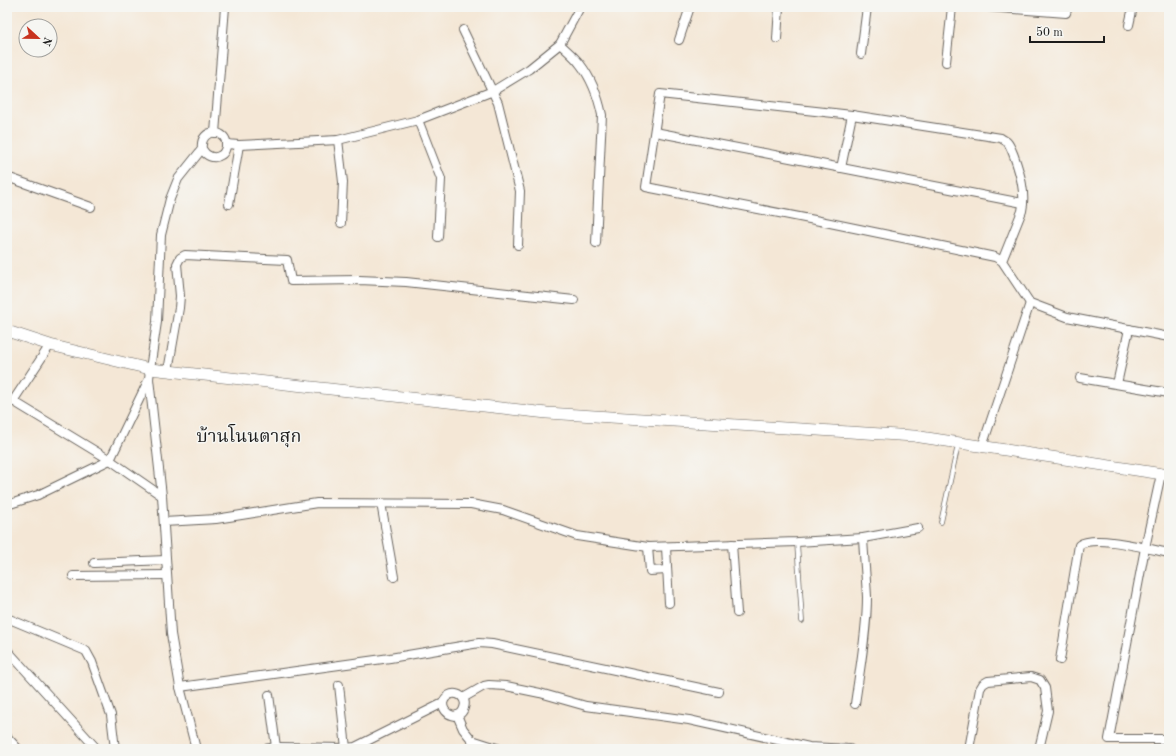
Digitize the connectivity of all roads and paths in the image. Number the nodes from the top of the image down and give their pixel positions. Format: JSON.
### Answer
{"nodes":[{"id":1,"x":225,"y":7,"type":"edge"},
{"id":2,"x":580,"y":7,"type":"edge"},
{"id":3,"x":690,"y":7,"type":"edge"},
{"id":4,"x":779,"y":7,"type":"edge"},
{"id":5,"x":867,"y":7,"type":"edge"},
{"id":6,"x":952,"y":7,"type":"edge"},
{"id":7,"x":988,"y":7,"type":"edge"},
{"id":8,"x":1068,"y":7,"type":"edge"},
{"id":9,"x":1133,"y":7,"type":"edge"},
{"id":10,"x":1129,"y":25,"type":"dead end"},
{"id":11,"x":464,"y":30,"type":"dead end"},
{"id":12,"x":777,"y":39,"type":"dead end"},
{"id":13,"x":679,"y":40,"type":"dead end"},
{"id":14,"x":560,"y":44,"type":"junction"},
{"id":15,"x":861,"y":54,"type":"dead end"},
{"id":16,"x":946,"y":62,"type":"dead end"},
{"id":17,"x":493,"y":91,"type":"junction"},
{"id":18,"x":852,"y":115,"type":"junction"},
{"id":19,"x":418,"y":120,"type":"junction"},
{"id":20,"x":655,"y":132,"type":"junction"},
{"id":21,"x":215,"y":133,"type":"junction"},
{"id":22,"x":338,"y":140,"type":"junction"},
{"id":23,"x":226,"y":144,"type":"junction"},
{"id":24,"x":239,"y":145,"type":"junction"},
{"id":25,"x":202,"y":149,"type":"junction"},
{"id":26,"x":841,"y":168,"type":"junction"},
{"id":27,"x":7,"y":177,"type":"edge"},
{"id":28,"x":1023,"y":203,"type":"junction"},
{"id":29,"x":229,"y":204,"type":"dead end"},
{"id":30,"x":91,"y":207,"type":"dead end"},
{"id":31,"x":341,"y":223,"type":"dead end"},
{"id":32,"x":438,"y":237,"type":"dead end"},
{"id":33,"x":596,"y":244,"type":"dead end"},
{"id":34,"x":518,"y":245,"type":"dead end"},
{"id":35,"x":1002,"y":261,"type":"junction"},
{"id":36,"x":574,"y":300,"type":"dead end"},
{"id":37,"x":1030,"y":303,"type":"junction"},
{"id":38,"x":1129,"y":329,"type":"junction"},
{"id":39,"x":7,"y":331,"type":"edge"},
{"id":40,"x":1169,"y":337,"type":"edge"},
{"id":41,"x":50,"y":345,"type":"junction"},
{"id":42,"x":168,"y":371,"type":"junction"},
{"id":43,"x":150,"y":374,"type":"junction"},
{"id":44,"x":1080,"y":378,"type":"dead end"},
{"id":45,"x":1117,"y":384,"type":"junction"},
{"id":46,"x":1169,"y":392,"type":"edge"},
{"id":47,"x":13,"y":401,"type":"junction"},
{"id":48,"x":7,"y":411,"type":"edge"},
{"id":49,"x":958,"y":443,"type":"junction"},
{"id":50,"x":982,"y":447,"type":"junction"},
{"id":51,"x":110,"y":460,"type":"junction"},
{"id":52,"x":1165,"y":475,"type":"edge"},
{"id":53,"x":162,"y":496,"type":"junction"},
{"id":54,"x":381,"y":503,"type":"junction"},
{"id":55,"x":7,"y":505,"type":"edge"},
{"id":56,"x":164,"y":522,"type":"junction"},
{"id":57,"x":941,"y":522,"type":"dead end"},
{"id":58,"x":918,"y":528,"type":"dead end"},
{"id":59,"x":863,"y":538,"type":"junction"},
{"id":60,"x":797,"y":542,"type":"junction"},
{"id":61,"x":732,"y":544,"type":"junction"},
{"id":62,"x":648,"y":546,"type":"junction"},
{"id":63,"x":666,"y":547,"type":"junction"},
{"id":64,"x":1145,"y":548,"type":"junction"},
{"id":65,"x":1169,"y":552,"type":"edge"},
{"id":66,"x":166,"y":560,"type":"junction"},
{"id":67,"x":94,"y":563,"type":"dead end"},
{"id":68,"x":667,"y":570,"type":"junction"},
{"id":69,"x":167,"y":575,"type":"junction"},
{"id":70,"x":73,"y":576,"type":"dead end"},
{"id":71,"x":394,"y":577,"type":"dead end"},
{"id":72,"x":669,"y":603,"type":"dead end"},
{"id":73,"x":737,"y":613,"type":"dead end"},
{"id":74,"x":7,"y":618,"type":"edge"},
{"id":75,"x":802,"y":621,"type":"dead end"},
{"id":76,"x":7,"y":650,"type":"edge"},
{"id":77,"x":1060,"y":660,"type":"dead end"},
{"id":78,"x":339,"y":685,"type":"dead end"},
{"id":79,"x":180,"y":687,"type":"junction"},
{"id":80,"x":719,"y":692,"type":"dead end"},
{"id":81,"x":268,"y":695,"type":"dead end"},
{"id":82,"x":463,"y":698,"type":"junction"},
{"id":83,"x":443,"y":703,"type":"junction"},
{"id":84,"x":855,"y":704,"type":"dead end"},
{"id":85,"x":457,"y":715,"type":"junction"},
{"id":86,"x":7,"y":737,"type":"edge"},
{"id":87,"x":1169,"y":739,"type":"edge"},
{"id":88,"x":276,"y":747,"type":"junction"},
{"id":89,"x":352,"y":748,"type":"edge"},
{"id":90,"x":18,"y":749,"type":"edge"},
{"id":91,"x":97,"y":749,"type":"edge"},
{"id":92,"x":115,"y":749,"type":"edge"},
{"id":93,"x":196,"y":749,"type":"edge"},
{"id":94,"x":265,"y":749,"type":"edge"},
{"id":95,"x":500,"y":749,"type":"edge"},
{"id":96,"x":850,"y":749,"type":"edge"},
{"id":97,"x":970,"y":749,"type":"edge"},
{"id":98,"x":1039,"y":749,"type":"edge"}],
"edges":[{"from":1,"to":21,"type":"street"},
{"from":2,"to":14,"type":"street"},
{"from":3,"to":13,"type":"street"},
{"from":4,"to":12,"type":"street"},
{"from":5,"to":15,"type":"street"},
{"from":6,"to":16,"type":"street"},
{"from":7,"to":8,"type":"street"},
{"from":9,"to":10,"type":"street"},
{"from":11,"to":17,"type":"street"},
{"from":14,"to":17,"type":"street"},
{"from":14,"to":33,"type":"street"},
{"from":17,"to":19,"type":"street"},
{"from":17,"to":34,"type":"street"},
{"from":18,"to":20,"type":"street"},
{"from":18,"to":26,"type":"street"},
{"from":18,"to":28,"type":"street"},
{"from":19,"to":22,"type":"street"},
{"from":19,"to":32,"type":"street"},
{"from":20,"to":26,"type":"street"},
{"from":20,"to":35,"type":"street"},
{"from":21,"to":23,"type":"street"},
{"from":21,"to":25,"type":"street"},
{"from":22,"to":24,"type":"street"},
{"from":22,"to":31,"type":"street"},
{"from":23,"to":24,"type":"street"},
{"from":23,"to":25,"type":"street"},
{"from":24,"to":29,"type":"street"},
{"from":25,"to":43,"type":"street"},
{"from":26,"to":28,"type":"street"},
{"from":27,"to":30,"type":"street"},
{"from":28,"to":35,"type":"street"},
{"from":35,"to":37,"type":"street"},
{"from":36,"to":42,"type":"street"},
{"from":37,"to":38,"type":"street"},
{"from":37,"to":50,"type":"street"},
{"from":38,"to":40,"type":"street"},
{"from":38,"to":45,"type":"street"},
{"from":39,"to":41,"type":"street"},
{"from":41,"to":43,"type":"street"},
{"from":41,"to":47,"type":"street"},
{"from":42,"to":43,"type":"street"},
{"from":42,"to":49,"type":"street"},
{"from":43,"to":51,"type":"street"},
{"from":43,"to":53,"type":"street"},
{"from":44,"to":45,"type":"street"},
{"from":45,"to":46,"type":"street"},
{"from":47,"to":48,"type":"lane"},
{"from":47,"to":51,"type":"street"},
{"from":49,"to":50,"type":"street"},
{"from":49,"to":57,"type":"lane"},
{"from":50,"to":52,"type":"street"},
{"from":51,"to":53,"type":"street"},
{"from":51,"to":55,"type":"street"},
{"from":52,"to":64,"type":"street"},
{"from":53,"to":56,"type":"street"},
{"from":54,"to":56,"type":"street"},
{"from":54,"to":62,"type":"street"},
{"from":54,"to":71,"type":"street"},
{"from":56,"to":66,"type":"street"},
{"from":58,"to":59,"type":"street"},
{"from":59,"to":60,"type":"street"},
{"from":59,"to":84,"type":"street"},
{"from":60,"to":61,"type":"street"},
{"from":60,"to":75,"type":"lane"},
{"from":61,"to":63,"type":"street"},
{"from":61,"to":73,"type":"street"},
{"from":62,"to":63,"type":"street"},
{"from":62,"to":68,"type":"street"},
{"from":63,"to":68,"type":"street"},
{"from":64,"to":65,"type":"street"},
{"from":64,"to":77,"type":"street"},
{"from":64,"to":87,"type":"street"},
{"from":66,"to":67,"type":"street"},
{"from":66,"to":69,"type":"street"},
{"from":68,"to":72,"type":"street"},
{"from":69,"to":70,"type":"street"},
{"from":69,"to":79,"type":"street"},
{"from":74,"to":92,"type":"street"},
{"from":76,"to":91,"type":"street"},
{"from":78,"to":89,"type":"street"},
{"from":79,"to":80,"type":"street"},
{"from":79,"to":93,"type":"street"},
{"from":81,"to":88,"type":"street"},
{"from":82,"to":83,"type":"street"},
{"from":82,"to":85,"type":"street"},
{"from":82,"to":96,"type":"street"},
{"from":83,"to":85,"type":"street"},
{"from":83,"to":89,"type":"street"},
{"from":85,"to":95,"type":"street"},
{"from":86,"to":90,"type":"street"},
{"from":88,"to":89,"type":"street"},
{"from":88,"to":94,"type":"street"},
{"from":97,"to":98,"type":"street"}]}
